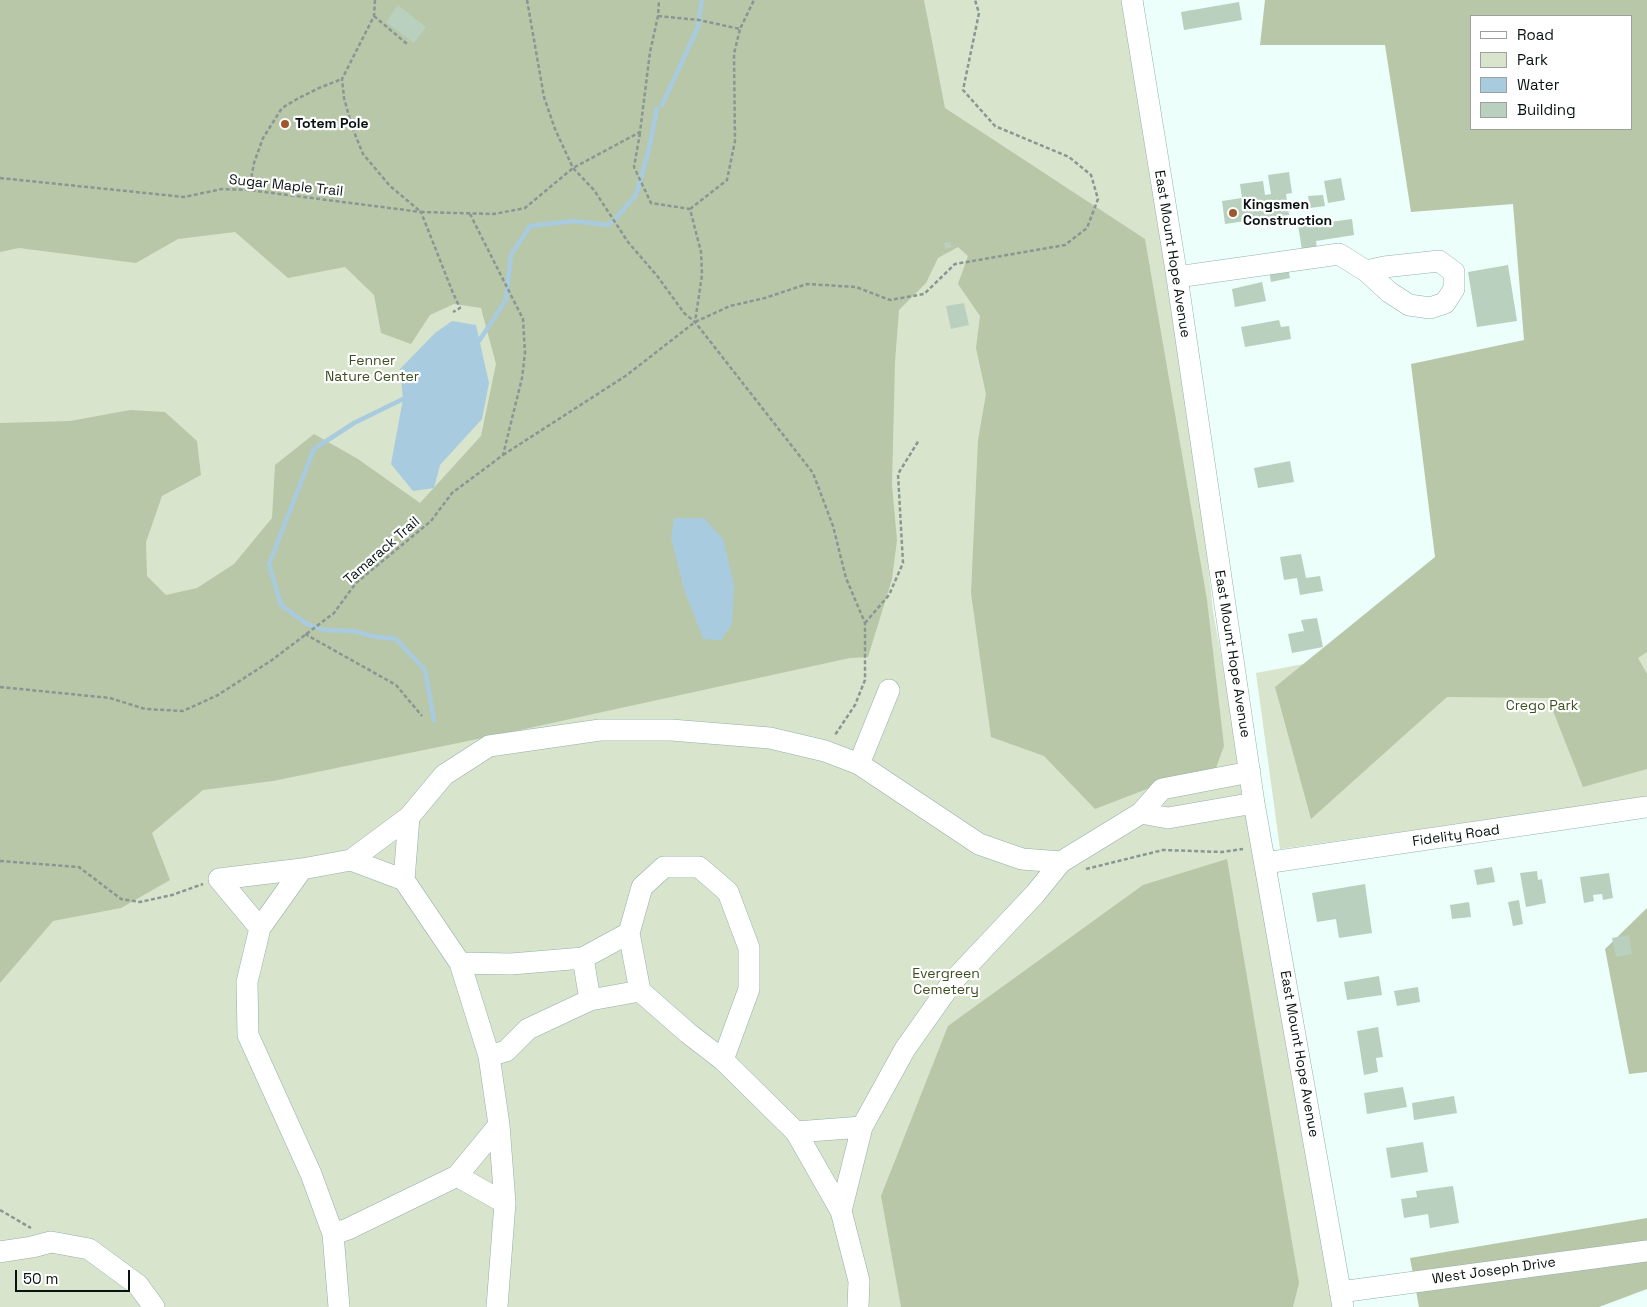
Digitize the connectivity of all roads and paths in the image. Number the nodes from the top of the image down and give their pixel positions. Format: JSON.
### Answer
{"nodes":[{"id":1,"x":375,"y":0,"type":"edge"},
{"id":2,"x":527,"y":0,"type":"edge"},
{"id":3,"x":660,"y":0,"type":"edge"},
{"id":4,"x":754,"y":0,"type":"edge"},
{"id":5,"x":975,"y":0,"type":"edge"},
{"id":6,"x":1132,"y":0,"type":"edge"},
{"id":7,"x":374,"y":16,"type":"junction"},
{"id":8,"x":658,"y":16,"type":"junction"},
{"id":9,"x":740,"y":29,"type":"junction"},
{"id":10,"x":407,"y":44,"type":"dead end"},
{"id":11,"x":342,"y":79,"type":"junction"},
{"id":12,"x":640,"y":132,"type":"junction"},
{"id":13,"x":573,"y":168,"type":"junction"},
{"id":14,"x":0,"y":178,"type":"edge"},
{"id":15,"x":249,"y":190,"type":"junction"},
{"id":16,"x":690,"y":209,"type":"junction"},
{"id":17,"x":421,"y":212,"type":"junction"},
{"id":18,"x":470,"y":214,"type":"junction"},
{"id":19,"x":1366,"y":271,"type":"dead end"},
{"id":20,"x":1177,"y":277,"type":"junction"},
{"id":21,"x":453,"y":312,"type":"dead end"},
{"id":22,"x":696,"y":322,"type":"junction"},
{"id":23,"x":919,"y":440,"type":"dead end"},
{"id":24,"x":503,"y":455,"type":"junction"},
{"id":25,"x":865,"y":623,"type":"junction"},
{"id":26,"x":305,"y":634,"type":"junction"},
{"id":27,"x":0,"y":686,"type":"edge"},
{"id":28,"x":889,"y":690,"type":"dead end"},
{"id":29,"x":422,"y":716,"type":"dead end"},
{"id":30,"x":825,"y":751,"type":"junction"},
{"id":31,"x":859,"y":764,"type":"junction"},
{"id":32,"x":1250,"y":772,"type":"junction"},
{"id":33,"x":1254,"y":803,"type":"junction"},
{"id":34,"x":1647,"y":807,"type":"edge"},
{"id":35,"x":1142,"y":813,"type":"junction"},
{"id":36,"x":409,"y":817,"type":"junction"},
{"id":37,"x":1247,"y":848,"type":"dead end"},
{"id":38,"x":351,"y":860,"type":"junction"},
{"id":39,"x":0,"y":861,"type":"edge"},
{"id":40,"x":1061,"y":862,"type":"junction"},
{"id":41,"x":1265,"y":864,"type":"junction"},
{"id":42,"x":302,"y":869,"type":"junction"},
{"id":43,"x":218,"y":879,"type":"junction"},
{"id":44,"x":404,"y":880,"type":"junction"},
{"id":45,"x":260,"y":928,"type":"junction"},
{"id":46,"x":629,"y":933,"type":"junction"},
{"id":47,"x":583,"y":958,"type":"junction"},
{"id":48,"x":460,"y":963,"type":"junction"},
{"id":49,"x":640,"y":991,"type":"junction"},
{"id":50,"x":590,"y":1000,"type":"junction"},
{"id":51,"x":489,"y":1056,"type":"junction"},
{"id":52,"x":723,"y":1060,"type":"junction"},
{"id":53,"x":499,"y":1125,"type":"junction"},
{"id":54,"x":862,"y":1127,"type":"junction"},
{"id":55,"x":796,"y":1132,"type":"junction"},
{"id":56,"x":457,"y":1176,"type":"junction"},
{"id":57,"x":505,"y":1203,"type":"junction"},
{"id":58,"x":0,"y":1210,"type":"edge"},
{"id":59,"x":841,"y":1211,"type":"junction"},
{"id":60,"x":333,"y":1234,"type":"junction"},
{"id":61,"x":51,"y":1242,"type":"junction"},
{"id":62,"x":1647,"y":1251,"type":"edge"},
{"id":63,"x":0,"y":1252,"type":"edge"},
{"id":64,"x":1342,"y":1299,"type":"edge"},
{"id":65,"x":154,"y":1307,"type":"edge"},
{"id":66,"x":339,"y":1307,"type":"edge"},
{"id":67,"x":497,"y":1307,"type":"edge"},
{"id":68,"x":858,"y":1307,"type":"edge"}],
"edges":[{"from":1,"to":7,"type":"path"},
{"from":2,"to":13,"type":"path"},
{"from":3,"to":8,"type":"path"},
{"from":4,"to":9,"type":"path"},
{"from":5,"to":22,"type":"path","name":"Tamarack Trail"},
{"from":6,"to":20,"type":"street","name":"East Mount Hope Avenue"},
{"from":7,"to":10,"type":"path"},
{"from":7,"to":11,"type":"path"},
{"from":8,"to":9,"type":"path"},
{"from":8,"to":12,"type":"path"},
{"from":9,"to":16,"type":"path"},
{"from":11,"to":15,"type":"path"},
{"from":11,"to":17,"type":"path"},
{"from":12,"to":13,"type":"path","name":"Sugar Maple Trail"},
{"from":12,"to":16,"type":"path"},
{"from":13,"to":18,"type":"path","name":"Sugar Maple Trail"},
{"from":13,"to":22,"type":"path"},
{"from":14,"to":15,"type":"path","name":"Sugar Maple Trail"},
{"from":15,"to":17,"type":"path","name":"Sugar Maple Trail"},
{"from":16,"to":22,"type":"path"},
{"from":17,"to":18,"type":"path","name":"Sugar Maple Trail"},
{"from":17,"to":21,"type":"path"},
{"from":18,"to":24,"type":"path"},
{"from":19,"to":20,"type":"street"},
{"from":20,"to":32,"type":"street","name":"East Mount Hope Avenue"},
{"from":22,"to":24,"type":"path","name":"Tamarack Trail"},
{"from":22,"to":25,"type":"path"},
{"from":23,"to":25,"type":"path"},
{"from":24,"to":26,"type":"path","name":"Tamarack Trail"},
{"from":25,"to":30,"type":"path"},
{"from":26,"to":27,"type":"path","name":"Tamarack Trail"},
{"from":26,"to":29,"type":"path"},
{"from":28,"to":31,"type":"street"},
{"from":30,"to":31,"type":"street"},
{"from":30,"to":36,"type":"street"},
{"from":31,"to":40,"type":"street"},
{"from":32,"to":33,"type":"street","name":"East Mount Hope Avenue"},
{"from":32,"to":35,"type":"street"},
{"from":33,"to":35,"type":"street"},
{"from":33,"to":41,"type":"street","name":"East Mount Hope Avenue"},
{"from":34,"to":41,"type":"street","name":"Fidelity Road"},
{"from":35,"to":40,"type":"street"},
{"from":36,"to":38,"type":"street"},
{"from":36,"to":44,"type":"street"},
{"from":37,"to":40,"type":"path"},
{"from":38,"to":42,"type":"street"},
{"from":38,"to":44,"type":"street"},
{"from":39,"to":43,"type":"path"},
{"from":40,"to":54,"type":"street"},
{"from":41,"to":64,"type":"street","name":"East Mount Hope Avenue"},
{"from":42,"to":43,"type":"street"},
{"from":42,"to":45,"type":"street"},
{"from":43,"to":45,"type":"street"},
{"from":44,"to":48,"type":"street"},
{"from":45,"to":60,"type":"street"},
{"from":46,"to":47,"type":"street"},
{"from":46,"to":49,"type":"street"},
{"from":46,"to":52,"type":"street"},
{"from":47,"to":48,"type":"street"},
{"from":47,"to":50,"type":"street"},
{"from":48,"to":51,"type":"street"},
{"from":49,"to":50,"type":"street"},
{"from":49,"to":52,"type":"street"},
{"from":50,"to":51,"type":"street"},
{"from":51,"to":53,"type":"street"},
{"from":52,"to":55,"type":"street"},
{"from":53,"to":56,"type":"street"},
{"from":53,"to":57,"type":"street"},
{"from":54,"to":55,"type":"street"},
{"from":54,"to":59,"type":"street"},
{"from":55,"to":59,"type":"street"},
{"from":56,"to":57,"type":"street"},
{"from":56,"to":60,"type":"street"},
{"from":57,"to":67,"type":"street"},
{"from":58,"to":61,"type":"path"},
{"from":59,"to":68,"type":"street"},
{"from":60,"to":66,"type":"street"},
{"from":61,"to":63,"type":"street"},
{"from":61,"to":65,"type":"street"},
{"from":62,"to":64,"type":"street","name":"West Joseph Drive"}]}
